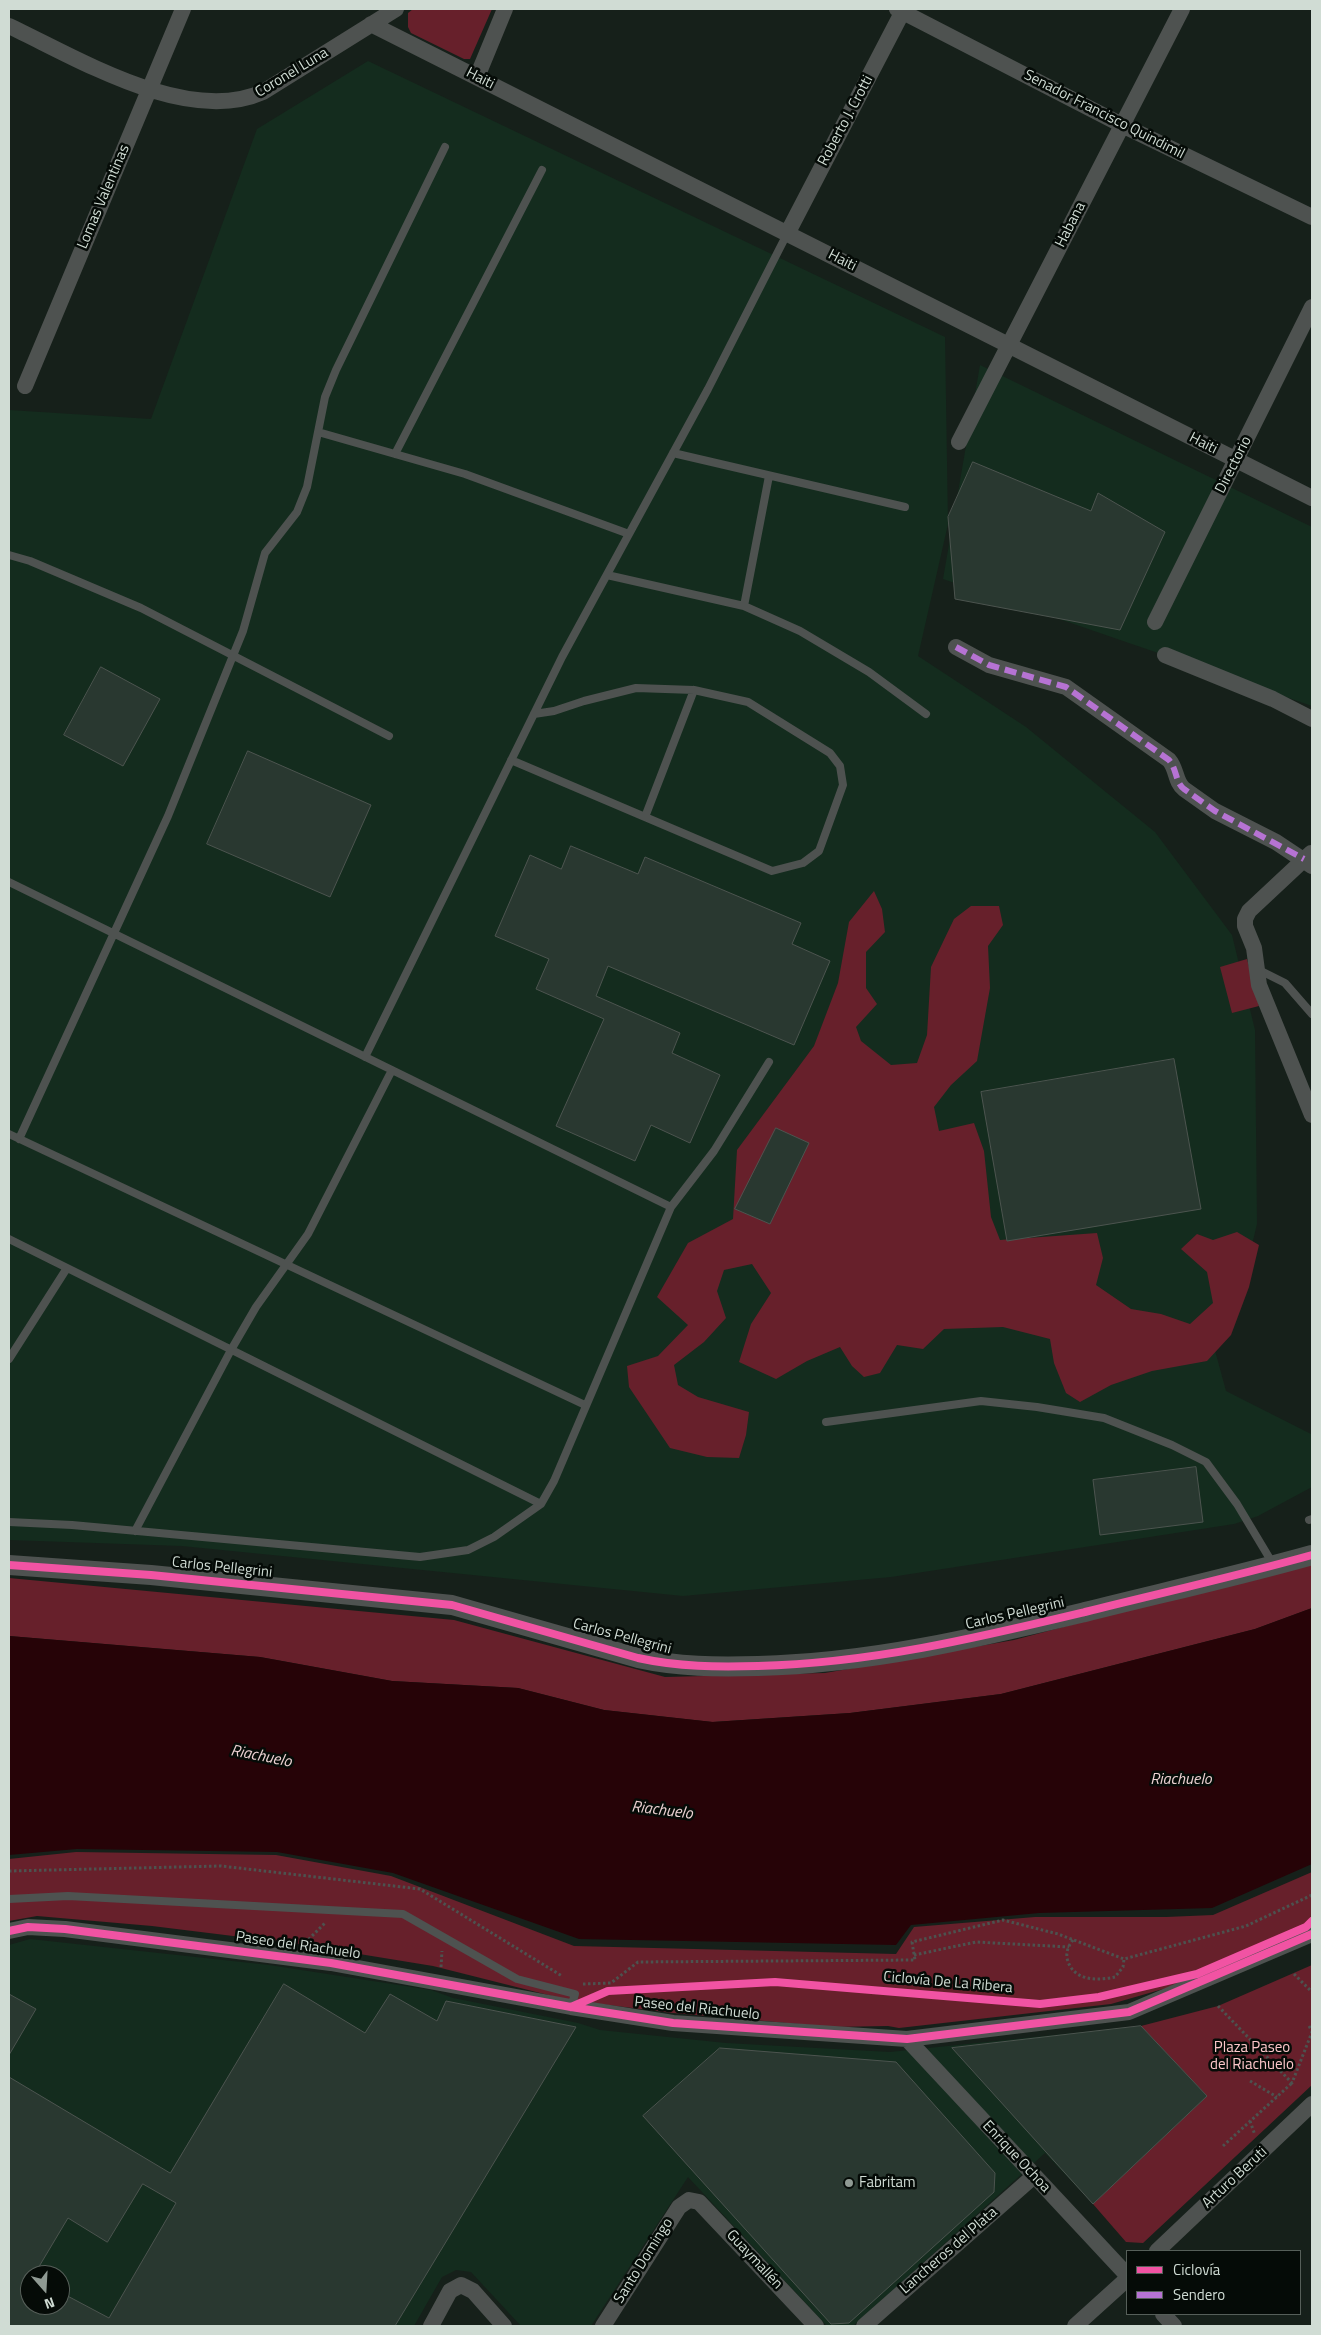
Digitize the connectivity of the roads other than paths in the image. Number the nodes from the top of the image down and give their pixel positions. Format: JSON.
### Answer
{"nodes":[{"id":1,"x":182,"y":9,"type":"edge"},
{"id":2,"x":396,"y":9,"type":"edge"},
{"id":3,"x":505,"y":9,"type":"edge"},
{"id":4,"x":1182,"y":9,"type":"edge"},
{"id":5,"x":901,"y":10,"type":"edge"},
{"id":6,"x":371,"y":24,"type":"junction"},
{"id":7,"x":9,"y":26,"type":"edge"},
{"id":8,"x":477,"y":77,"type":"junction"},
{"id":9,"x":149,"y":89,"type":"junction"},
{"id":10,"x":1122,"y":125,"type":"junction"},
{"id":11,"x":446,"y":147,"type":"dead end"},
{"id":12,"x":542,"y":170,"type":"dead end"},
{"id":13,"x":1312,"y":217,"type":"edge"},
{"id":14,"x":787,"y":234,"type":"junction"},
{"id":15,"x":1312,"y":307,"type":"edge"},
{"id":16,"x":1009,"y":346,"type":"junction"},
{"id":17,"x":25,"y":386,"type":"dead end"},
{"id":18,"x":318,"y":432,"type":"junction"},
{"id":19,"x":959,"y":442,"type":"dead end"},
{"id":20,"x":673,"y":453,"type":"junction"},
{"id":21,"x":395,"y":454,"type":"junction"},
{"id":22,"x":1237,"y":460,"type":"junction"},
{"id":23,"x":769,"y":476,"type":"junction"},
{"id":24,"x":1312,"y":498,"type":"edge"},
{"id":25,"x":905,"y":508,"type":"dead end"},
{"id":26,"x":629,"y":534,"type":"junction"},
{"id":27,"x":9,"y":555,"type":"edge"},
{"id":28,"x":607,"y":575,"type":"junction"},
{"id":29,"x":744,"y":606,"type":"junction"},
{"id":30,"x":1155,"y":622,"type":"dead end"},
{"id":31,"x":956,"y":647,"type":"dead end"},
{"id":32,"x":1165,"y":655,"type":"dead end"},
{"id":33,"x":233,"y":656,"type":"junction"},
{"id":34,"x":694,"y":690,"type":"junction"},
{"id":35,"x":534,"y":714,"type":"junction"},
{"id":36,"x":926,"y":714,"type":"dead end"},
{"id":37,"x":1312,"y":719,"type":"edge"},
{"id":38,"x":389,"y":736,"type":"dead end"},
{"id":39,"x":512,"y":760,"type":"junction"},
{"id":40,"x":645,"y":817,"type":"junction"},
{"id":41,"x":1309,"y":859,"type":"edge"},
{"id":42,"x":9,"y":882,"type":"edge"},
{"id":43,"x":114,"y":934,"type":"junction"},
{"id":44,"x":1257,"y":969,"type":"junction"},
{"id":45,"x":1312,"y":1014,"type":"edge"},
{"id":46,"x":366,"y":1057,"type":"junction"},
{"id":47,"x":769,"y":1062,"type":"dead end"},
{"id":48,"x":392,"y":1070,"type":"junction"},
{"id":49,"x":1312,"y":1115,"type":"edge"},
{"id":50,"x":9,"y":1134,"type":"edge"},
{"id":51,"x":19,"y":1139,"type":"junction"},
{"id":52,"x":671,"y":1207,"type":"junction"},
{"id":53,"x":9,"y":1239,"type":"edge"},
{"id":54,"x":286,"y":1264,"type":"junction"},
{"id":55,"x":67,"y":1268,"type":"junction"},
{"id":56,"x":231,"y":1350,"type":"junction"},
{"id":57,"x":9,"y":1359,"type":"edge"},
{"id":58,"x":585,"y":1405,"type":"junction"},
{"id":59,"x":826,"y":1422,"type":"dead end"},
{"id":60,"x":541,"y":1504,"type":"junction"},
{"id":61,"x":9,"y":1522,"type":"edge"},
{"id":62,"x":135,"y":1531,"type":"junction"},
{"id":63,"x":1312,"y":1555,"type":"edge"},
{"id":64,"x":9,"y":1565,"type":"edge"},
{"id":65,"x":1274,"y":1566,"type":"junction"},
{"id":66,"x":9,"y":1899,"type":"edge"},
{"id":67,"x":9,"y":1931,"type":"edge"},
{"id":68,"x":1312,"y":1934,"type":"edge"},
{"id":69,"x":571,"y":2007,"type":"junction"},
{"id":70,"x":907,"y":2039,"type":"junction"},
{"id":71,"x":1312,"y":2104,"type":"edge"},
{"id":72,"x":1034,"y":2176,"type":"junction"},
{"id":73,"x":689,"y":2200,"type":"joint"},
{"id":74,"x":1158,"y":2250,"type":"edge"},
{"id":75,"x":1126,"y":2274,"type":"edge"},
{"id":76,"x":1126,"y":2280,"type":"edge"},
{"id":77,"x":1164,"y":2315,"type":"edge"},
{"id":78,"x":431,"y":2326,"type":"edge"},
{"id":79,"x":504,"y":2326,"type":"edge"},
{"id":80,"x":603,"y":2326,"type":"edge"},
{"id":81,"x":816,"y":2326,"type":"edge"},
{"id":82,"x":864,"y":2326,"type":"edge"},
{"id":83,"x":1075,"y":2326,"type":"edge"},
{"id":84,"x":1174,"y":2326,"type":"edge"}],
"edges":[{"from":1,"to":9,"type":"street","name":"Lomas Valentinas"},
{"from":2,"to":6,"type":"street","name":"Coronel Luna"},
{"from":3,"to":8,"type":"street"},
{"from":4,"to":10,"type":"street","name":"Habana"},
{"from":5,"to":10,"type":"street","name":"Senador Francisco Quindimil"},
{"from":5,"to":14,"type":"street","name":"Roberto J. Crotti"},
{"from":6,"to":8,"type":"street","name":"Haiti"},
{"from":6,"to":9,"type":"street","name":"Coronel Luna"},
{"from":7,"to":9,"type":"street","name":"Coronel Luna"},
{"from":8,"to":14,"type":"street","name":"Haiti"},
{"from":9,"to":17,"type":"street","name":"Lomas Valentinas"},
{"from":10,"to":13,"type":"street","name":"Senador Francisco Quindimil"},
{"from":10,"to":16,"type":"street","name":"Habana"},
{"from":11,"to":18,"type":"lane"},
{"from":12,"to":21,"type":"lane"},
{"from":14,"to":16,"type":"street","name":"Haiti"},
{"from":14,"to":20,"type":"lane"},
{"from":15,"to":22,"type":"street","name":"Directorio"},
{"from":16,"to":19,"type":"street","name":"Habana"},
{"from":16,"to":22,"type":"street","name":"Haiti"},
{"from":18,"to":21,"type":"lane"},
{"from":18,"to":33,"type":"lane"},
{"from":20,"to":23,"type":"lane"},
{"from":20,"to":26,"type":"lane"},
{"from":21,"to":26,"type":"lane"},
{"from":22,"to":24,"type":"street","name":"Haiti"},
{"from":22,"to":30,"type":"street","name":"Directorio"},
{"from":23,"to":25,"type":"lane"},
{"from":23,"to":29,"type":"lane"},
{"from":26,"to":28,"type":"lane"},
{"from":27,"to":33,"type":"lane"},
{"from":28,"to":29,"type":"lane"},
{"from":28,"to":35,"type":"lane"},
{"from":29,"to":36,"type":"lane"},
{"from":31,"to":41,"type":"street"},
{"from":32,"to":37,"type":"street"},
{"from":33,"to":38,"type":"lane"},
{"from":33,"to":43,"type":"lane"},
{"from":34,"to":35,"type":"lane"},
{"from":34,"to":40,"type":"lane"},
{"from":34,"to":40,"type":"lane"},
{"from":35,"to":39,"type":"lane"},
{"from":39,"to":40,"type":"lane"},
{"from":39,"to":46,"type":"lane"},
{"from":41,"to":44,"type":"street"},
{"from":42,"to":43,"type":"lane"},
{"from":43,"to":46,"type":"lane"},
{"from":43,"to":51,"type":"lane"},
{"from":44,"to":45,"type":"lane"},
{"from":44,"to":49,"type":"street"},
{"from":46,"to":48,"type":"lane"},
{"from":47,"to":52,"type":"lane"},
{"from":48,"to":52,"type":"lane"},
{"from":48,"to":54,"type":"lane"},
{"from":50,"to":51,"type":"lane"},
{"from":51,"to":54,"type":"lane"},
{"from":52,"to":58,"type":"lane"},
{"from":53,"to":55,"type":"lane"},
{"from":54,"to":56,"type":"lane"},
{"from":54,"to":58,"type":"lane"},
{"from":55,"to":56,"type":"lane"},
{"from":55,"to":57,"type":"lane"},
{"from":56,"to":60,"type":"lane"},
{"from":56,"to":62,"type":"lane"},
{"from":58,"to":60,"type":"lane"},
{"from":59,"to":65,"type":"lane"},
{"from":60,"to":62,"type":"lane"},
{"from":61,"to":62,"type":"lane"},
{"from":63,"to":65,"type":"street","name":"Carlos Pellegrini"},
{"from":64,"to":65,"type":"street","name":"Carlos Pellegrini"},
{"from":66,"to":69,"type":"lane"},
{"from":67,"to":69,"type":"street","name":"Paseo del Riachuelo"},
{"from":68,"to":70,"type":"street","name":"Paseo del Riachuelo"},
{"from":69,"to":70,"type":"street","name":"Paseo del Riachuelo"},
{"from":70,"to":72,"type":"street","name":"Enrique Ochoa"},
{"from":71,"to":74,"type":"street","name":"Arturo Beruti"},
{"from":72,"to":75,"type":"street","name":"Enrique Ochoa"},
{"from":72,"to":82,"type":"street","name":"Lancheros del Plata"},
{"from":73,"to":80,"type":"street","name":"Santo Domingo"},
{"from":73,"to":81,"type":"street","name":"Guaymallén"},
{"from":76,"to":83,"type":"street"},
{"from":77,"to":84,"type":"street"},
{"from":78,"to":79,"type":"street"}]}
